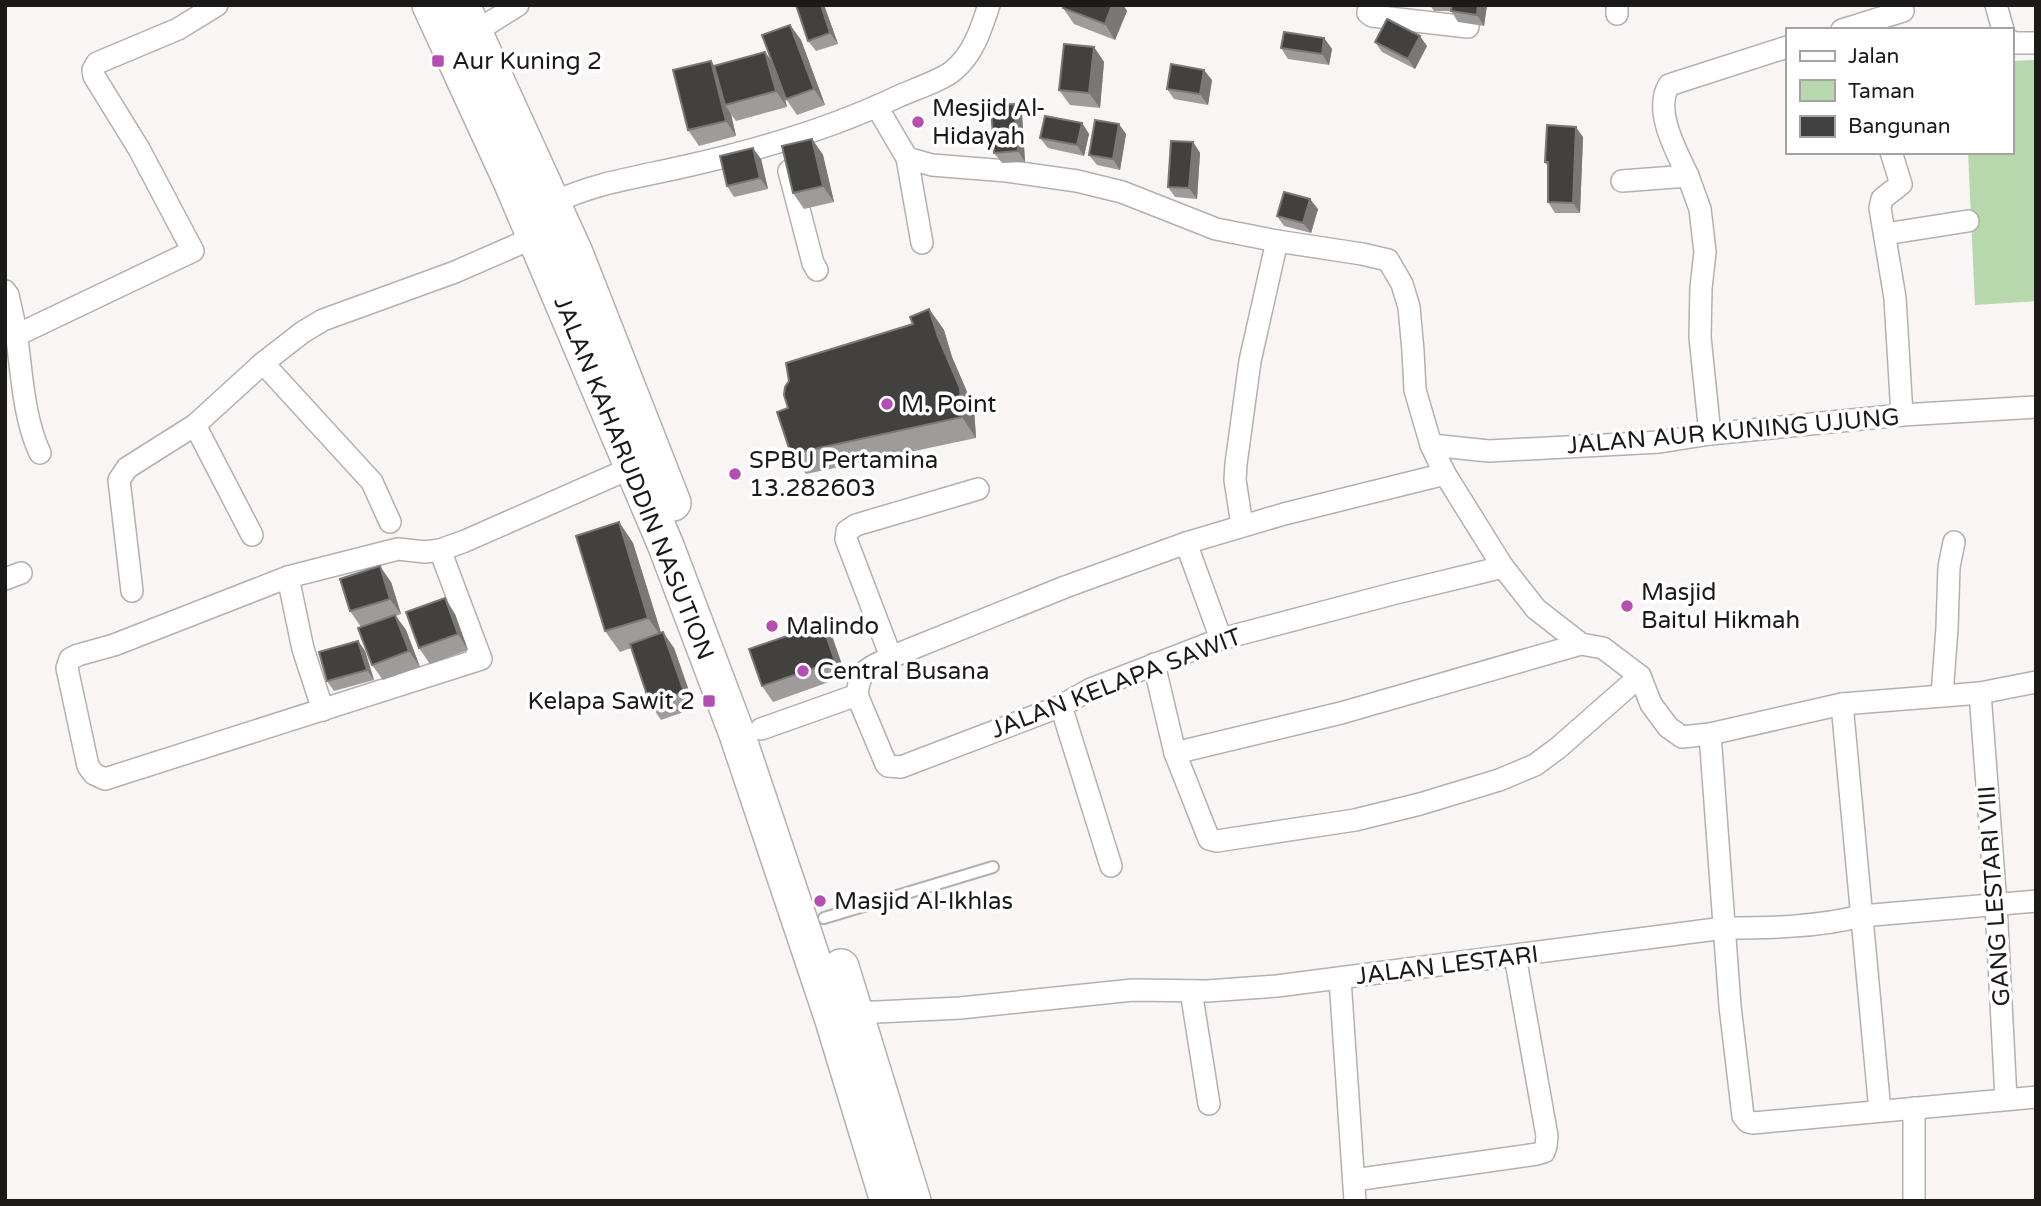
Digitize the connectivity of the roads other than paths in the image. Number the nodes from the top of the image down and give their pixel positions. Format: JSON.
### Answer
{"nodes":[{"id":1,"x":217,"y":5,"type":"edge"},
{"id":2,"x":429,"y":5,"type":"edge"},
{"id":3,"x":518,"y":5,"type":"edge"},
{"id":4,"x":989,"y":5,"type":"edge"},
{"id":5,"x":1370,"y":5,"type":"edge"},
{"id":6,"x":1996,"y":5,"type":"edge"},
{"id":7,"x":1903,"y":11,"type":"dead end"},
{"id":8,"x":468,"y":19,"type":"edge"},
{"id":9,"x":1468,"y":27,"type":"dead end"},
{"id":10,"x":1848,"y":28,"type":"edge"},
{"id":11,"x":2002,"y":28,"type":"edge"},
{"id":12,"x":2013,"y":43,"type":"edge"},
{"id":13,"x":2036,"y":43,"type":"edge"},
{"id":14,"x":1786,"y":47,"type":"edge"},
{"id":15,"x":877,"y":107,"type":"junction"},
{"id":16,"x":781,"y":142,"type":"junction"},
{"id":17,"x":1892,"y":154,"type":"edge"},
{"id":18,"x":906,"y":158,"type":"junction"},
{"id":19,"x":1688,"y":176,"type":"junction"},
{"id":20,"x":1622,"y":181,"type":"dead end"},
{"id":21,"x":553,"y":203,"type":"junction"},
{"id":22,"x":1968,"y":221,"type":"dead end"},
{"id":23,"x":1885,"y":234,"type":"junction"},
{"id":24,"x":534,"y":237,"type":"junction"},
{"id":25,"x":1277,"y":242,"type":"junction"},
{"id":26,"x":922,"y":243,"type":"dead end"},
{"id":27,"x":817,"y":270,"type":"dead end"},
{"id":28,"x":5,"y":291,"type":"edge"},
{"id":29,"x":17,"y":335,"type":"junction"},
{"id":30,"x":263,"y":363,"type":"junction"},
{"id":31,"x":2036,"y":407,"type":"edge"},
{"id":32,"x":1902,"y":415,"type":"junction"},
{"id":33,"x":195,"y":425,"type":"junction"},
{"id":34,"x":1710,"y":433,"type":"junction"},
{"id":35,"x":1431,"y":444,"type":"junction"},
{"id":36,"x":40,"y":453,"type":"dead end"},
{"id":37,"x":633,"y":467,"type":"junction"},
{"id":38,"x":1445,"y":474,"type":"junction"},
{"id":39,"x":978,"y":489,"type":"dead end"},
{"id":40,"x":390,"y":522,"type":"dead end"},
{"id":41,"x":1242,"y":525,"type":"junction"},
{"id":42,"x":252,"y":535,"type":"dead end"},
{"id":43,"x":1954,"y":542,"type":"dead end"},
{"id":44,"x":1185,"y":544,"type":"junction"},
{"id":45,"x":440,"y":550,"type":"junction"},
{"id":46,"x":1503,"y":568,"type":"junction"},
{"id":47,"x":288,"y":577,"type":"junction"},
{"id":48,"x":132,"y":591,"type":"dead end"},
{"id":49,"x":697,"y":597,"type":"junction"},
{"id":50,"x":1221,"y":639,"type":"junction"},
{"id":51,"x":1581,"y":644,"type":"junction"},
{"id":52,"x":891,"y":657,"type":"junction"},
{"id":53,"x":1154,"y":664,"type":"junction"},
{"id":54,"x":1640,"y":676,"type":"junction"},
{"id":55,"x":2036,"y":682,"type":"edge"},
{"id":56,"x":1980,"y":693,"type":"junction"},
{"id":57,"x":857,"y":695,"type":"junction"},
{"id":58,"x":1942,"y":695,"type":"junction"},
{"id":59,"x":1842,"y":704,"type":"junction"},
{"id":60,"x":1061,"y":706,"type":"junction"},
{"id":61,"x":323,"y":710,"type":"junction"},
{"id":62,"x":761,"y":729,"type":"junction"},
{"id":63,"x":1710,"y":734,"type":"junction"},
{"id":64,"x":1175,"y":753,"type":"junction"},
{"id":65,"x":1111,"y":866,"type":"dead end"},
{"id":66,"x":993,"y":867,"type":"dead end"},
{"id":67,"x":2036,"y":901,"type":"edge"},
{"id":68,"x":1996,"y":905,"type":"junction"},
{"id":69,"x":1861,"y":916,"type":"junction"},
{"id":70,"x":824,"y":918,"type":"junction"},
{"id":71,"x":1724,"y":928,"type":"junction"},
{"id":72,"x":1515,"y":956,"type":"junction"},
{"id":73,"x":1340,"y":979,"type":"junction"},
{"id":74,"x":1191,"y":991,"type":"junction"},
{"id":75,"x":856,"y":1013,"type":"junction"},
{"id":76,"x":2036,"y":1097,"type":"edge"},
{"id":77,"x":2006,"y":1099,"type":"junction"},
{"id":78,"x":1209,"y":1104,"type":"dead end"},
{"id":79,"x":1914,"y":1108,"type":"junction"},
{"id":80,"x":1880,"y":1111,"type":"junction"},
{"id":81,"x":1355,"y":1190,"type":"edge"},
{"id":82,"x":888,"y":1201,"type":"edge"},
{"id":83,"x":913,"y":1201,"type":"edge"},
{"id":84,"x":1913,"y":1201,"type":"edge"}],
"edges":[{"from":1,"to":29,"type":"street"},
{"from":2,"to":24,"type":"highway","name":"JALAN KAHARUDDIN NASUTION"},
{"from":3,"to":8,"type":"street"},
{"from":4,"to":15,"type":"street"},
{"from":5,"to":9,"type":"street"},
{"from":6,"to":11,"type":"street"},
{"from":7,"to":10,"type":"street"},
{"from":8,"to":21,"type":"highway","name":"JALAN KAHARUDDIN NASUTION"},
{"from":12,"to":13,"type":"street"},
{"from":14,"to":19,"type":"street"},
{"from":15,"to":16,"type":"street"},
{"from":15,"to":18,"type":"street"},
{"from":16,"to":21,"type":"street"},
{"from":16,"to":27,"type":"street"},
{"from":17,"to":23,"type":"street"},
{"from":18,"to":25,"type":"street"},
{"from":18,"to":26,"type":"street"},
{"from":19,"to":20,"type":"street"},
{"from":19,"to":34,"type":"street"},
{"from":21,"to":49,"type":"highway","name":"JALAN KAHARUDDIN NASUTION"},
{"from":22,"to":23,"type":"street"},
{"from":23,"to":32,"type":"street"},
{"from":24,"to":30,"type":"street"},
{"from":24,"to":37,"type":"highway","name":"JALAN KAHARUDDIN NASUTION"},
{"from":25,"to":35,"type":"street"},
{"from":25,"to":41,"type":"street"},
{"from":28,"to":29,"type":"street"},
{"from":29,"to":36,"type":"street"},
{"from":30,"to":33,"type":"street"},
{"from":30,"to":40,"type":"street"},
{"from":31,"to":32,"type":"street","name":"JALAN AUR KUNING UJUNG"},
{"from":32,"to":34,"type":"street","name":"JALAN AUR KUNING UJUNG"},
{"from":33,"to":42,"type":"street"},
{"from":33,"to":48,"type":"street"},
{"from":34,"to":35,"type":"street","name":"JALAN AUR KUNING UJUNG"},
{"from":35,"to":38,"type":"street"},
{"from":37,"to":45,"type":"street"},
{"from":37,"to":49,"type":"highway","name":"JALAN KAHARUDDIN NASUTION"},
{"from":38,"to":41,"type":"street"},
{"from":38,"to":46,"type":"street"},
{"from":39,"to":52,"type":"street"},
{"from":41,"to":44,"type":"street"},
{"from":43,"to":58,"type":"street"},
{"from":44,"to":50,"type":"street"},
{"from":44,"to":52,"type":"street"},
{"from":45,"to":47,"type":"street"},
{"from":45,"to":61,"type":"street"},
{"from":46,"to":50,"type":"street","name":"JALAN KELAPA SAWIT"},
{"from":46,"to":51,"type":"street"},
{"from":47,"to":61,"type":"street"},
{"from":47,"to":61,"type":"street"},
{"from":49,"to":62,"type":"highway","name":"JALAN KAHARUDDIN NASUTION"},
{"from":49,"to":82,"type":"highway","name":"JALAN KAHARUDDIN NASUTION"},
{"from":50,"to":53,"type":"street","name":"JALAN KELAPA SAWIT"},
{"from":51,"to":54,"type":"street"},
{"from":51,"to":64,"type":"street"},
{"from":52,"to":57,"type":"street"},
{"from":53,"to":60,"type":"street","name":"JALAN KELAPA SAWIT"},
{"from":53,"to":64,"type":"street"},
{"from":54,"to":63,"type":"street"},
{"from":54,"to":64,"type":"street"},
{"from":55,"to":56,"type":"street"},
{"from":56,"to":58,"type":"street"},
{"from":56,"to":68,"type":"street","name":"GANG LESTARI VIII"},
{"from":57,"to":60,"type":"street","name":"JALAN KELAPA SAWIT"},
{"from":57,"to":62,"type":"street"},
{"from":58,"to":59,"type":"street"},
{"from":59,"to":63,"type":"street"},
{"from":59,"to":69,"type":"street"},
{"from":60,"to":65,"type":"street"},
{"from":62,"to":70,"type":"highway","name":"JALAN KAHARUDDIN NASUTION"},
{"from":63,"to":71,"type":"street"},
{"from":66,"to":70,"type":"lane"},
{"from":67,"to":68,"type":"street","name":"JALAN LESTARI"},
{"from":68,"to":69,"type":"street","name":"JALAN LESTARI"},
{"from":68,"to":77,"type":"street","name":"GANG LESTARI VIII"},
{"from":69,"to":71,"type":"street","name":"JALAN LESTARI"},
{"from":69,"to":80,"type":"street"},
{"from":70,"to":75,"type":"highway","name":"JALAN KAHARUDDIN NASUTION"},
{"from":71,"to":72,"type":"street","name":"JALAN LESTARI"},
{"from":71,"to":80,"type":"street"},
{"from":72,"to":73,"type":"street","name":"JALAN LESTARI"},
{"from":72,"to":81,"type":"street"},
{"from":73,"to":74,"type":"street","name":"JALAN LESTARI"},
{"from":73,"to":81,"type":"street"},
{"from":74,"to":75,"type":"street","name":"JALAN LESTARI"},
{"from":74,"to":78,"type":"street"},
{"from":75,"to":83,"type":"highway","name":"JALAN KAHARUDDIN NASUTION"},
{"from":76,"to":77,"type":"street"},
{"from":77,"to":79,"type":"street"},
{"from":79,"to":80,"type":"street"},
{"from":79,"to":84,"type":"street"}]}
